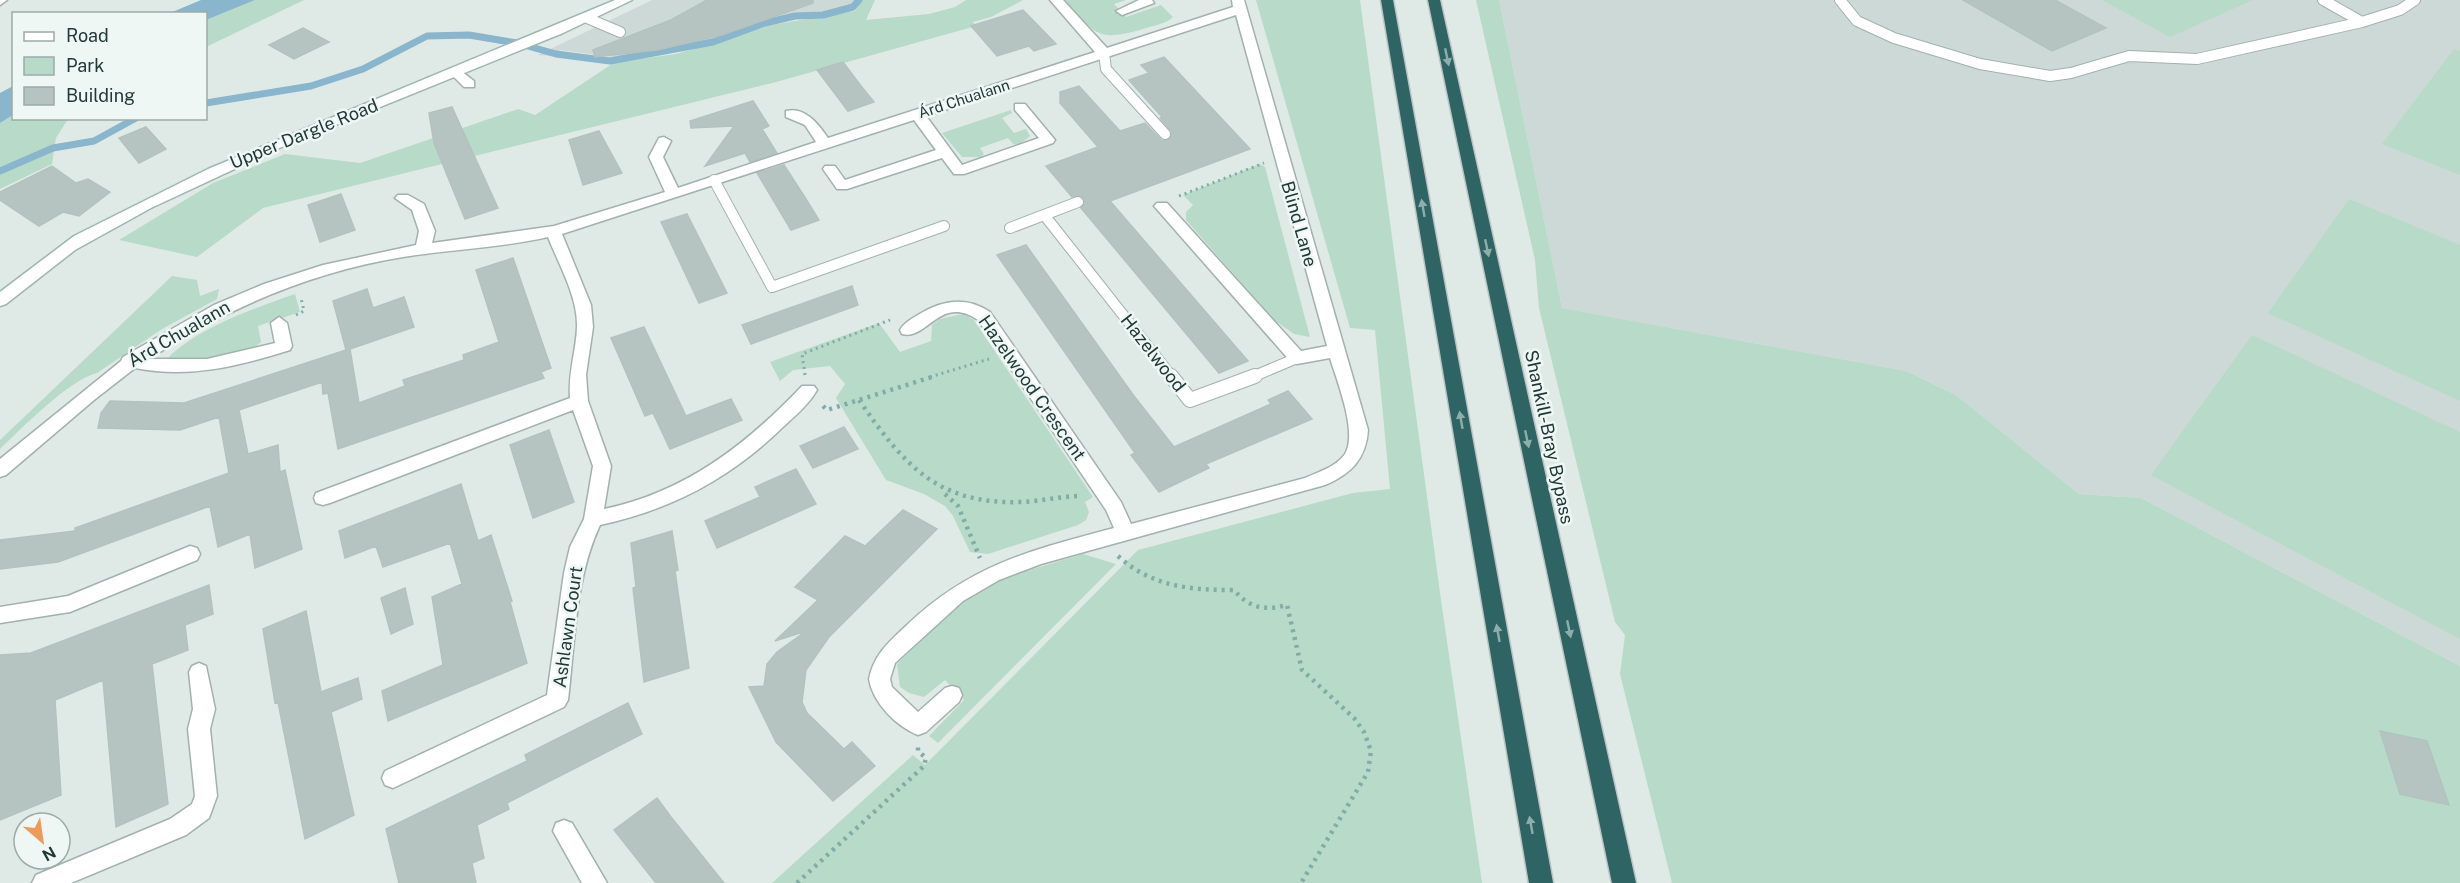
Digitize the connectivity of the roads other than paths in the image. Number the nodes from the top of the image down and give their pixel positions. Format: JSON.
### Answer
{"nodes":[{"id":1,"x":626,"y":0,"type":"edge"},
{"id":2,"x":1056,"y":0,"type":"edge"},
{"id":3,"x":1145,"y":0,"type":"edge"},
{"id":4,"x":1387,"y":0,"type":"edge"},
{"id":5,"x":1434,"y":0,"type":"edge"},
{"id":6,"x":1840,"y":0,"type":"edge"},
{"id":7,"x":2323,"y":0,"type":"edge"},
{"id":8,"x":2415,"y":0,"type":"edge"},
{"id":9,"x":1239,"y":4,"type":"edge"},
{"id":10,"x":1122,"y":11,"type":"dead end"},
{"id":11,"x":587,"y":18,"type":"junction"},
{"id":12,"x":2362,"y":22,"type":"junction"},
{"id":13,"x":620,"y":32,"type":"dead end"},
{"id":14,"x":1104,"y":54,"type":"junction"},
{"id":15,"x":457,"y":72,"type":"junction"},
{"id":16,"x":469,"y":84,"type":"dead end"},
{"id":17,"x":1020,"y":107,"type":"dead end"},
{"id":18,"x":791,"y":114,"type":"dead end"},
{"id":19,"x":917,"y":114,"type":"junction"},
{"id":20,"x":1165,"y":134,"type":"dead end"},
{"id":21,"x":663,"y":141,"type":"dead end"},
{"id":22,"x":825,"y":144,"type":"junction"},
{"id":23,"x":944,"y":152,"type":"junction"},
{"id":24,"x":830,"y":169,"type":"dead end"},
{"id":25,"x":714,"y":180,"type":"junction"},
{"id":26,"x":673,"y":193,"type":"junction"},
{"id":27,"x":403,"y":198,"type":"dead end"},
{"id":28,"x":1078,"y":202,"type":"dead end"},
{"id":29,"x":1162,"y":206,"type":"road end"},
{"id":30,"x":1045,"y":216,"type":"junction"},
{"id":31,"x":944,"y":226,"type":"dead end"},
{"id":32,"x":1010,"y":228,"type":"dead end"},
{"id":33,"x":553,"y":231,"type":"junction"},
{"id":34,"x":423,"y":249,"type":"junction"},
{"id":35,"x":0,"y":300,"type":"edge"},
{"id":36,"x":279,"y":323,"type":"road end"},
{"id":37,"x":908,"y":330,"type":"road end"},
{"id":38,"x":1335,"y":351,"type":"junction"},
{"id":39,"x":1296,"y":358,"type":"junction"},
{"id":40,"x":129,"y":361,"type":"junction"},
{"id":41,"x":808,"y":390,"type":"road end"},
{"id":42,"x":579,"y":401,"type":"junction"},
{"id":43,"x":0,"y":470,"type":"edge"},
{"id":44,"x":323,"y":498,"type":"dead end"},
{"id":45,"x":593,"y":519,"type":"junction"},
{"id":46,"x":1125,"y":532,"type":"junction"},
{"id":47,"x":190,"y":554,"type":"dead end"},
{"id":48,"x":0,"y":615,"type":"edge"},
{"id":49,"x":199,"y":672,"type":"dead end"},
{"id":50,"x":952,"y":695,"type":"dead end"},
{"id":51,"x":393,"y":778,"type":"dead end"},
{"id":52,"x":564,"y":831,"type":"dead end"},
{"id":53,"x":44,"y":883,"type":"edge"},
{"id":54,"x":595,"y":883,"type":"edge"},
{"id":55,"x":1541,"y":883,"type":"edge"},
{"id":56,"x":1624,"y":883,"type":"edge"}],
"edges":[{"from":1,"to":11,"type":"street","name":"Upper Dargle Road"},
{"from":2,"to":14,"type":"street"},
{"from":3,"to":10,"type":"street"},
{"from":55,"to":4,"type":"highway","one_way":true},
{"from":5,"to":56,"type":"highway","name":"Shankill-Bray Bypass","one_way":true},
{"from":6,"to":12,"type":"lane"},
{"from":7,"to":12,"type":"lane"},
{"from":8,"to":12,"type":"lane"},
{"from":9,"to":14,"type":"street","name":"Árd Chualann"},
{"from":9,"to":38,"type":"street","name":"Blind Lane"},
{"from":11,"to":13,"type":"lane"},
{"from":11,"to":15,"type":"street","name":"Upper Dargle Road"},
{"from":14,"to":19,"type":"street","name":"Árd Chualann"},
{"from":14,"to":20,"type":"lane"},
{"from":15,"to":16,"type":"street"},
{"from":15,"to":35,"type":"street","name":"Upper Dargle Road"},
{"from":17,"to":23,"type":"street"},
{"from":18,"to":22,"type":"street"},
{"from":19,"to":22,"type":"street","name":"Árd Chualann"},
{"from":19,"to":23,"type":"street"},
{"from":21,"to":26,"type":"street"},
{"from":22,"to":25,"type":"street","name":"Árd Chualann"},
{"from":23,"to":24,"type":"street"},
{"from":25,"to":26,"type":"street","name":"Árd Chualann"},
{"from":25,"to":31,"type":"lane"},
{"from":26,"to":33,"type":"street","name":"Árd Chualann"},
{"from":27,"to":34,"type":"street"},
{"from":28,"to":30,"type":"lane"},
{"from":29,"to":39,"type":"street"},
{"from":30,"to":32,"type":"lane"},
{"from":30,"to":39,"type":"lane","name":"Hazelwood"},
{"from":33,"to":34,"type":"street","name":"Árd Chualann"},
{"from":33,"to":42,"type":"street","name":"Ashlawn Court"},
{"from":34,"to":40,"type":"street","name":"Árd Chualann"},
{"from":36,"to":40,"type":"street"},
{"from":37,"to":46,"type":"street","name":"Hazelwood Crescent"},
{"from":38,"to":39,"type":"street","name":"Hazelwood"},
{"from":38,"to":46,"type":"street","name":"Blind Lane"},
{"from":40,"to":43,"type":"street","name":"Árd Chualann"},
{"from":41,"to":45,"type":"street"},
{"from":42,"to":44,"type":"street"},
{"from":42,"to":45,"type":"street","name":"Ashlawn Court"},
{"from":45,"to":51,"type":"street","name":"Ashlawn Court"},
{"from":46,"to":50,"type":"street"},
{"from":47,"to":48,"type":"street"},
{"from":49,"to":53,"type":"street"},
{"from":52,"to":54,"type":"street"}]}
